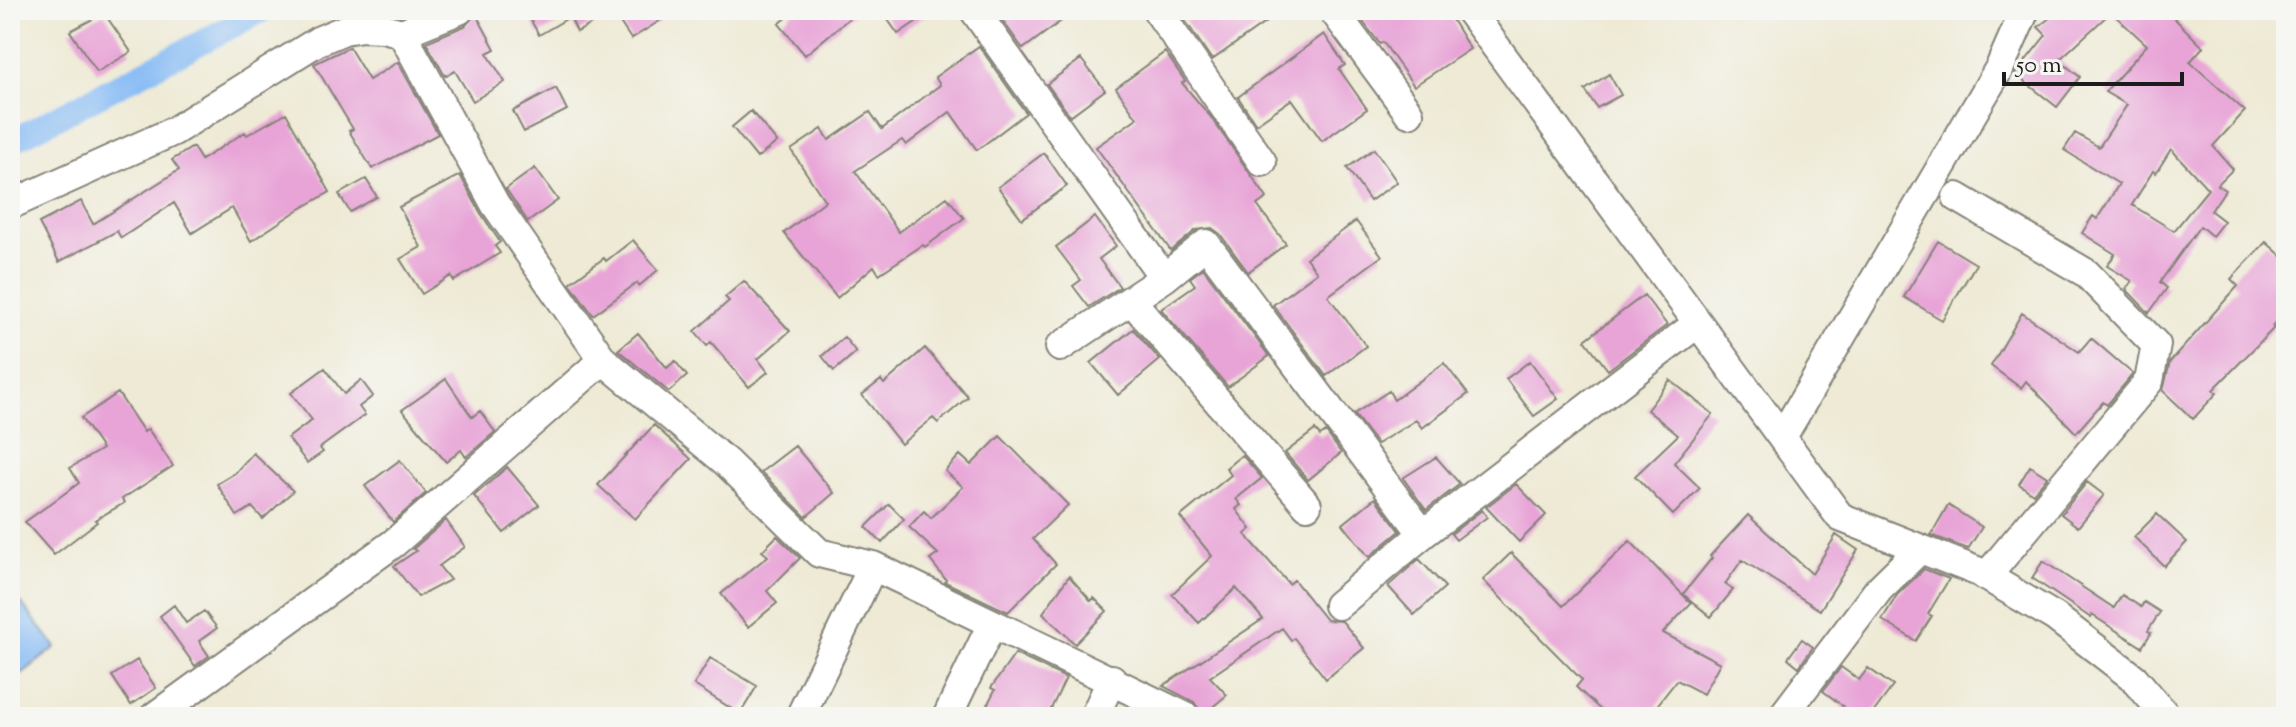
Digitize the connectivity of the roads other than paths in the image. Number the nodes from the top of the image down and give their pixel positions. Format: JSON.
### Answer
{"nodes":[{"id":1,"x":459,"y":10,"type":"edge"},
{"id":2,"x":974,"y":10,"type":"edge"},
{"id":3,"x":1157,"y":10,"type":"edge"},
{"id":4,"x":1333,"y":10,"type":"edge"},
{"id":5,"x":1469,"y":10,"type":"edge"},
{"id":6,"x":2025,"y":10,"type":"edge"},
{"id":7,"x":402,"y":33,"type":"junction"},
{"id":8,"x":1409,"y":113,"type":"dead end"},
{"id":9,"x":1262,"y":162,"type":"dead end"},
{"id":10,"x":1957,"y":197,"type":"dead end"},
{"id":11,"x":10,"y":205,"type":"edge"},
{"id":12,"x":1164,"y":278,"type":"junction"},
{"id":13,"x":1131,"y":300,"type":"junction"},
{"id":14,"x":1698,"y":323,"type":"junction"},
{"id":15,"x":1060,"y":347,"type":"dead end"},
{"id":16,"x":603,"y":360,"type":"junction"},
{"id":17,"x":1782,"y":437,"type":"junction"},
{"id":18,"x":1307,"y":505,"type":"dead end"},
{"id":19,"x":1423,"y":534,"type":"junction"},
{"id":20,"x":1920,"y":549,"type":"junction"},
{"id":21,"x":873,"y":566,"type":"junction"},
{"id":22,"x":1986,"y":577,"type":"junction"},
{"id":23,"x":1338,"y":605,"type":"dead end"},
{"id":24,"x":992,"y":624,"type":"junction"},
{"id":25,"x":1112,"y":679,"type":"junction"},
{"id":26,"x":154,"y":717,"type":"edge"},
{"id":27,"x":800,"y":717,"type":"edge"},
{"id":28,"x":947,"y":717,"type":"edge"},
{"id":29,"x":1094,"y":717,"type":"edge"},
{"id":30,"x":1186,"y":717,"type":"edge"},
{"id":31,"x":1782,"y":717,"type":"edge"},
{"id":32,"x":2167,"y":717,"type":"edge"}],
"edges":[{"from":1,"to":7,"type":"street"},
{"from":2,"to":12,"type":"street"},
{"from":3,"to":9,"type":"street"},
{"from":4,"to":8,"type":"street"},
{"from":5,"to":14,"type":"street"},
{"from":6,"to":17,"type":"street"},
{"from":7,"to":11,"type":"street"},
{"from":7,"to":16,"type":"street"},
{"from":10,"to":22,"type":"street"},
{"from":12,"to":13,"type":"street"},
{"from":12,"to":19,"type":"street"},
{"from":13,"to":15,"type":"street"},
{"from":13,"to":18,"type":"street"},
{"from":14,"to":17,"type":"street"},
{"from":14,"to":19,"type":"street"},
{"from":16,"to":21,"type":"street"},
{"from":16,"to":26,"type":"street"},
{"from":17,"to":20,"type":"street"},
{"from":19,"to":23,"type":"street"},
{"from":20,"to":22,"type":"street"},
{"from":20,"to":31,"type":"street"},
{"from":21,"to":24,"type":"street"},
{"from":21,"to":27,"type":"street"},
{"from":22,"to":32,"type":"street"},
{"from":24,"to":25,"type":"street"},
{"from":24,"to":28,"type":"street"},
{"from":25,"to":29,"type":"street"},
{"from":25,"to":30,"type":"street"}]}
